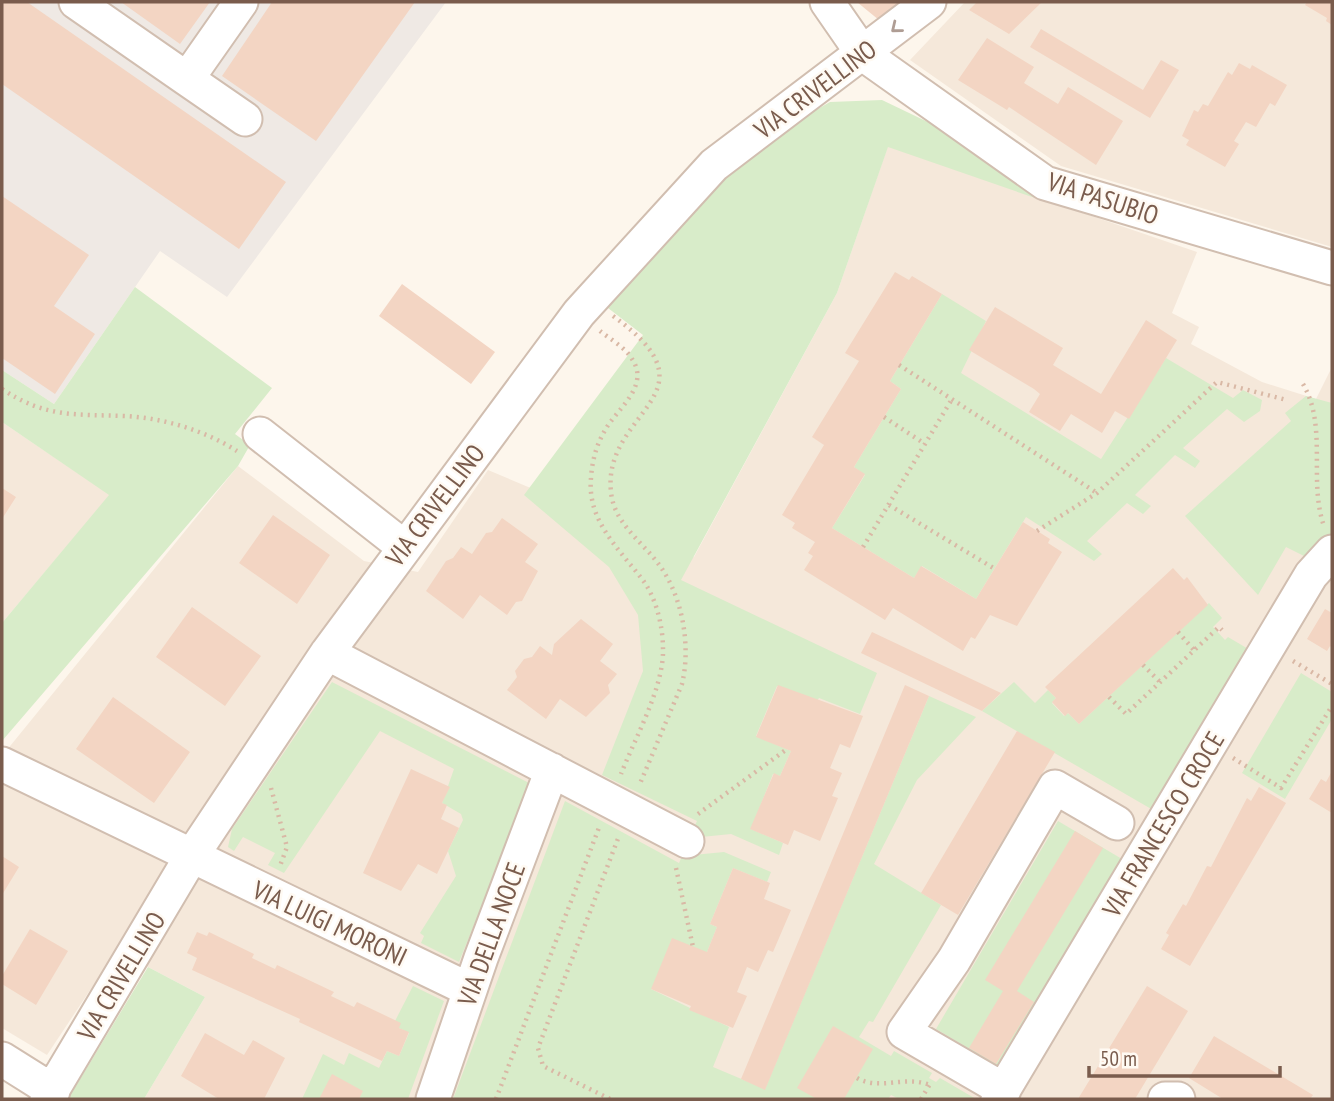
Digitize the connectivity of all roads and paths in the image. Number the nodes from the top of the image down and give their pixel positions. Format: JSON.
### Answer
{"nodes":[{"id":1,"x":76,"y":2,"type":"edge"},
{"id":2,"x":241,"y":2,"type":"edge"},
{"id":3,"x":827,"y":2,"type":"edge"},
{"id":4,"x":929,"y":2,"type":"edge"},
{"id":5,"x":863,"y":54,"type":"junction"},
{"id":6,"x":187,"y":79,"type":"junction"},
{"id":7,"x":245,"y":120,"type":"dead end"},
{"id":8,"x":1332,"y":268,"type":"edge"},
{"id":9,"x":585,"y":305,"type":"junction"},
{"id":10,"x":899,"y":365,"type":"dead end"},
{"id":11,"x":1303,"y":384,"type":"dead end"},
{"id":12,"x":2,"y":389,"type":"edge"},
{"id":13,"x":952,"y":399,"type":"junction"},
{"id":14,"x":1287,"y":400,"type":"dead end"},
{"id":15,"x":884,"y":417,"type":"dead end"},
{"id":16,"x":925,"y":443,"type":"junction"},
{"id":17,"x":251,"y":444,"type":"joint"},
{"id":18,"x":1097,"y":494,"type":"junction"},
{"id":19,"x":889,"y":505,"type":"junction"},
{"id":20,"x":1037,"y":531,"type":"dead end"},
{"id":21,"x":1328,"y":539,"type":"edge"},
{"id":22,"x":404,"y":547,"type":"junction"},
{"id":23,"x":863,"y":547,"type":"dead end"},
{"id":24,"x":995,"y":569,"type":"dead end"},
{"id":25,"x":1222,"y":630,"type":"dead end"},
{"id":26,"x":1178,"y":632,"type":"dead end"},
{"id":27,"x":1269,"y":646,"type":"junction"},
{"id":28,"x":1194,"y":650,"type":"junction"},
{"id":29,"x":327,"y":653,"type":"junction"},
{"id":30,"x":1143,"y":665,"type":"dead end"},
{"id":31,"x":1160,"y":682,"type":"junction"},
{"id":32,"x":1332,"y":684,"type":"edge"},
{"id":33,"x":1109,"y":697,"type":"dead end"},
{"id":34,"x":1332,"y":706,"type":"edge"},
{"id":35,"x":1210,"y":744,"type":"junction"},
{"id":36,"x":787,"y":749,"type":"dead end"},
{"id":37,"x":2,"y":764,"type":"edge"},
{"id":38,"x":552,"y":771,"type":"junction"},
{"id":39,"x":620,"y":775,"type":"dead end"},
{"id":40,"x":270,"y":785,"type":"dead end"},
{"id":41,"x":635,"y":797,"type":"dead end"},
{"id":42,"x":604,"y":816,"type":"dead end"},
{"id":43,"x":1117,"y":822,"type":"dead end"},
{"id":44,"x":623,"y":827,"type":"dead end"},
{"id":45,"x":684,"y":840,"type":"junction"},
{"id":46,"x":191,"y":857,"type":"junction"},
{"id":47,"x":274,"y":876,"type":"dead end"},
{"id":48,"x":693,"y":947,"type":"dead end"},
{"id":49,"x":470,"y":990,"type":"junction"},
{"id":50,"x":2,"y":1059,"type":"edge"},
{"id":51,"x":857,"y":1078,"type":"dead end"},
{"id":52,"x":50,"y":1095,"type":"edge"},
{"id":53,"x":1001,"y":1095,"type":"edge"},
{"id":54,"x":433,"y":1099,"type":"edge"},
{"id":55,"x":496,"y":1099,"type":"edge"},
{"id":56,"x":610,"y":1099,"type":"edge"},
{"id":57,"x":921,"y":1099,"type":"edge"},
{"id":58,"x":1165,"y":1099,"type":"edge"},
{"id":59,"x":1178,"y":1099,"type":"edge"}],
"edges":[{"from":1,"to":6,"type":"street"},
{"from":2,"to":6,"type":"street"},
{"from":3,"to":5,"type":"street","name":"VIA PASUBIO"},
{"from":4,"to":5,"type":"street","name":"VIA CRIVELLINO","one_way":true},
{"from":5,"to":8,"type":"street","name":"VIA PASUBIO"},
{"from":5,"to":9,"type":"street","name":"VIA CRIVELLINO"},
{"from":6,"to":7,"type":"street"},
{"from":9,"to":22,"type":"street","name":"VIA CRIVELLINO"},
{"from":9,"to":39,"type":"path"},
{"from":9,"to":41,"type":"path"},
{"from":10,"to":13,"type":"path"},
{"from":11,"to":21,"type":"path"},
{"from":12,"to":17,"type":"path"},
{"from":13,"to":16,"type":"path"},
{"from":13,"to":18,"type":"path"},
{"from":14,"to":18,"type":"path"},
{"from":15,"to":16,"type":"path"},
{"from":16,"to":19,"type":"path"},
{"from":17,"to":22,"type":"street"},
{"from":18,"to":20,"type":"path"},
{"from":19,"to":23,"type":"path"},
{"from":19,"to":24,"type":"path"},
{"from":21,"to":27,"type":"street","name":"VIA FRANCESCO CROCE"},
{"from":22,"to":29,"type":"street","name":"VIA CRIVELLINO"},
{"from":25,"to":28,"type":"path"},
{"from":26,"to":28,"type":"path"},
{"from":27,"to":32,"type":"path"},
{"from":27,"to":35,"type":"street","name":"VIA FRANCESCO CROCE"},
{"from":28,"to":31,"type":"path"},
{"from":29,"to":38,"type":"street"},
{"from":29,"to":46,"type":"street","name":"VIA CRIVELLINO"},
{"from":30,"to":31,"type":"path"},
{"from":31,"to":33,"type":"path"},
{"from":34,"to":35,"type":"path"},
{"from":35,"to":53,"type":"street","name":"VIA FRANCESCO CROCE"},
{"from":36,"to":45,"type":"path"},
{"from":37,"to":46,"type":"street","name":"VIA LUIGI MORONI"},
{"from":38,"to":45,"type":"street"},
{"from":38,"to":49,"type":"street","name":"VIA DELLA NOCE"},
{"from":40,"to":47,"type":"path"},
{"from":42,"to":55,"type":"path"},
{"from":43,"to":53,"type":"street"},
{"from":44,"to":56,"type":"path"},
{"from":45,"to":48,"type":"path"},
{"from":46,"to":49,"type":"street","name":"VIA LUIGI MORONI"},
{"from":46,"to":52,"type":"street","name":"VIA CRIVELLINO"},
{"from":49,"to":54,"type":"street","name":"VIA DELLA NOCE"},
{"from":50,"to":52,"type":"street"},
{"from":51,"to":57,"type":"path"},
{"from":58,"to":59,"type":"street"}]}
